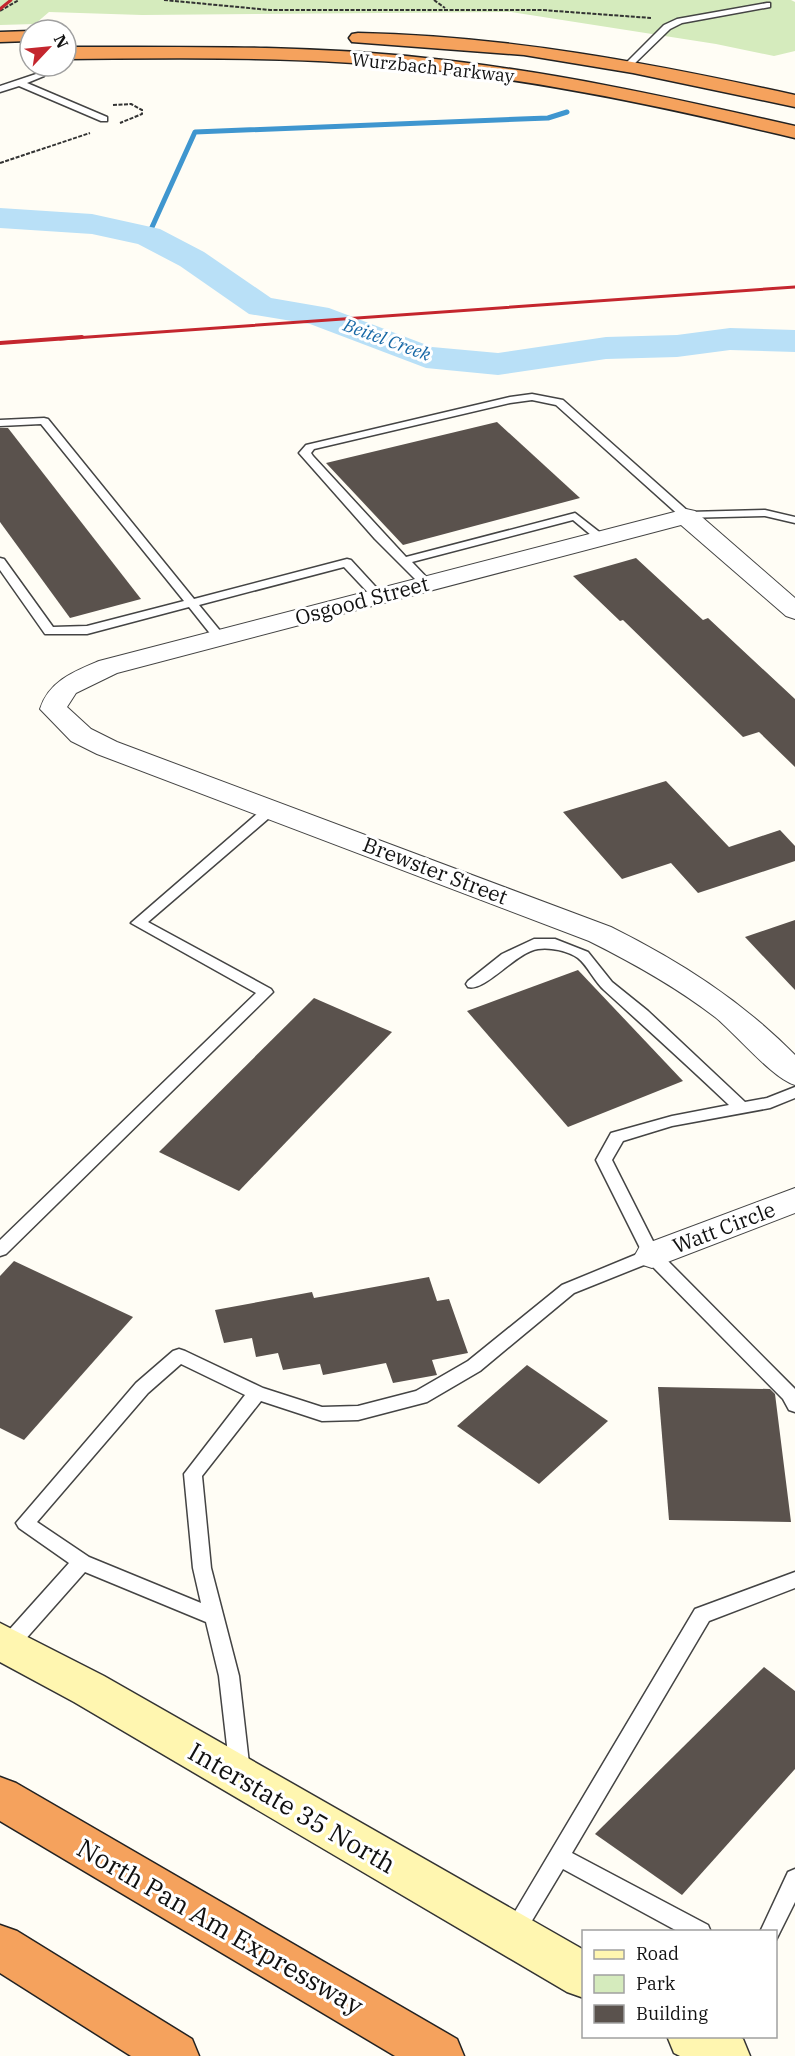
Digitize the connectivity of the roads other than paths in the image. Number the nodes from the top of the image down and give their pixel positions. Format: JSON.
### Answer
{"nodes":[{"id":1,"x":767,"y":5,"type":"dead end"},
{"id":2,"x":78,"y":35,"type":"edge"},
{"id":3,"x":18,"y":36,"type":"edge"},
{"id":4,"x":0,"y":37,"type":"edge"},
{"id":5,"x":291,"y":48,"type":"junction"},
{"id":6,"x":18,"y":53,"type":"edge"},
{"id":7,"x":78,"y":53,"type":"edge"},
{"id":8,"x":0,"y":54,"type":"edge"},
{"id":9,"x":628,"y":65,"type":"junction"},
{"id":10,"x":34,"y":78,"type":"edge"},
{"id":11,"x":20,"y":83,"type":"junction"},
{"id":12,"x":0,"y":89,"type":"edge"},
{"id":13,"x":795,"y":101,"type":"edge"},
{"id":14,"x":795,"y":115,"type":"edge"},
{"id":15,"x":104,"y":119,"type":"dead end"},
{"id":16,"x":795,"y":132,"type":"edge"},
{"id":17,"x":795,"y":147,"type":"edge"},
{"id":18,"x":0,"y":423,"type":"edge"},
{"id":19,"x":686,"y":516,"type":"junction"},
{"id":20,"x":795,"y":520,"type":"edge"},
{"id":21,"x":601,"y":538,"type":"junction"},
{"id":22,"x":403,"y":561,"type":"junction"},
{"id":23,"x":0,"y":562,"type":"edge"},
{"id":24,"x":427,"y":584,"type":"junction"},
{"id":25,"x":379,"y":597,"type":"junction"},
{"id":26,"x":192,"y":604,"type":"junction"},
{"id":27,"x":795,"y":611,"type":"edge"},
{"id":28,"x":220,"y":638,"type":"junction"},
{"id":29,"x":53,"y":709,"type":"joint"},
{"id":30,"x":271,"y":809,"type":"junction"},
{"id":31,"x":592,"y":945,"type":"junction"},
{"id":32,"x":473,"y":984,"type":"dead end"},
{"id":33,"x":795,"y":1074,"type":"edge"},
{"id":34,"x":795,"y":1092,"type":"edge"},
{"id":35,"x":741,"y":1107,"type":"junction"},
{"id":36,"x":795,"y":1200,"type":"edge"},
{"id":37,"x":0,"y":1251,"type":"edge"},
{"id":38,"x":652,"y":1255,"type":"junction"},
{"id":39,"x":257,"y":1393,"type":"junction"},
{"id":40,"x":795,"y":1405,"type":"edge"},
{"id":41,"x":82,"y":1562,"type":"junction"},
{"id":42,"x":795,"y":1580,"type":"edge"},
{"id":43,"x":213,"y":1617,"type":"junction"},
{"id":44,"x":4,"y":1643,"type":"edge"},
{"id":45,"x":241,"y":1778,"type":"junction"},
{"id":46,"x":0,"y":1797,"type":"edge"},
{"id":47,"x":560,"y":1857,"type":"junction"},
{"id":48,"x":795,"y":1880,"type":"edge"},
{"id":49,"x":697,"y":1930,"type":"edge"},
{"id":50,"x":771,"y":1930,"type":"edge"},
{"id":51,"x":512,"y":1936,"type":"junction"},
{"id":52,"x":0,"y":1947,"type":"edge"},
{"id":53,"x":582,"y":1975,"type":"edge"},
{"id":54,"x":175,"y":2056,"type":"edge"},
{"id":55,"x":440,"y":2056,"type":"edge"}],
"edges":[{"from":1,"to":9,"type":"lane"},
{"from":2,"to":5,"type":"highway","name":"Wurzbach Parkway"},
{"from":3,"to":4,"type":"highway"},
{"from":5,"to":7,"type":"highway","name":"Wurzbach Parkway"},
{"from":5,"to":9,"type":"highway"},
{"from":5,"to":14,"type":"highway","name":"Wurzbach Parkway"},
{"from":5,"to":16,"type":"highway","name":"Wurzbach Parkway"},
{"from":5,"to":17,"type":"highway"},
{"from":6,"to":8,"type":"highway"},
{"from":9,"to":13,"type":"highway"},
{"from":10,"to":11,"type":"lane"},
{"from":11,"to":12,"type":"lane"},
{"from":11,"to":15,"type":"lane"},
{"from":18,"to":26,"type":"lane"},
{"from":19,"to":20,"type":"lane"},
{"from":19,"to":21,"type":"street","name":"Osgood Street"},
{"from":19,"to":22,"type":"lane"},
{"from":19,"to":27,"type":"street"},
{"from":21,"to":22,"type":"lane"},
{"from":21,"to":24,"type":"street","name":"Osgood Street"},
{"from":22,"to":24,"type":"lane"},
{"from":23,"to":26,"type":"lane"},
{"from":24,"to":25,"type":"street","name":"Osgood Street"},
{"from":25,"to":26,"type":"lane"},
{"from":25,"to":28,"type":"street","name":"Osgood Street"},
{"from":26,"to":28,"type":"lane"},
{"from":28,"to":29,"type":"street","name":"Osgood Street"},
{"from":29,"to":30,"type":"street","name":"Brewster Street"},
{"from":30,"to":31,"type":"street","name":"Brewster Street"},
{"from":30,"to":37,"type":"lane"},
{"from":31,"to":32,"type":"lane"},
{"from":31,"to":33,"type":"street","name":"Brewster Street"},
{"from":31,"to":35,"type":"lane"},
{"from":34,"to":35,"type":"lane"},
{"from":35,"to":38,"type":"lane"},
{"from":36,"to":38,"type":"street","name":"Watt Circle"},
{"from":38,"to":39,"type":"lane"},
{"from":38,"to":40,"type":"lane"},
{"from":39,"to":41,"type":"lane"},
{"from":39,"to":43,"type":"lane"},
{"from":41,"to":43,"type":"lane"},
{"from":41,"to":44,"type":"lane"},
{"from":42,"to":47,"type":"lane"},
{"from":43,"to":45,"type":"lane"},
{"from":44,"to":45,"type":"main road","name":"Interstate 35 North"},
{"from":45,"to":51,"type":"main road","name":"Interstate 35 North"},
{"from":46,"to":55,"type":"highway","name":"North Pan Am Expressway"},
{"from":47,"to":49,"type":"lane"},
{"from":47,"to":51,"type":"lane"},
{"from":48,"to":50,"type":"lane"},
{"from":51,"to":53,"type":"main road","name":"Interstate 35 North"},
{"from":52,"to":54,"type":"highway"}]}
